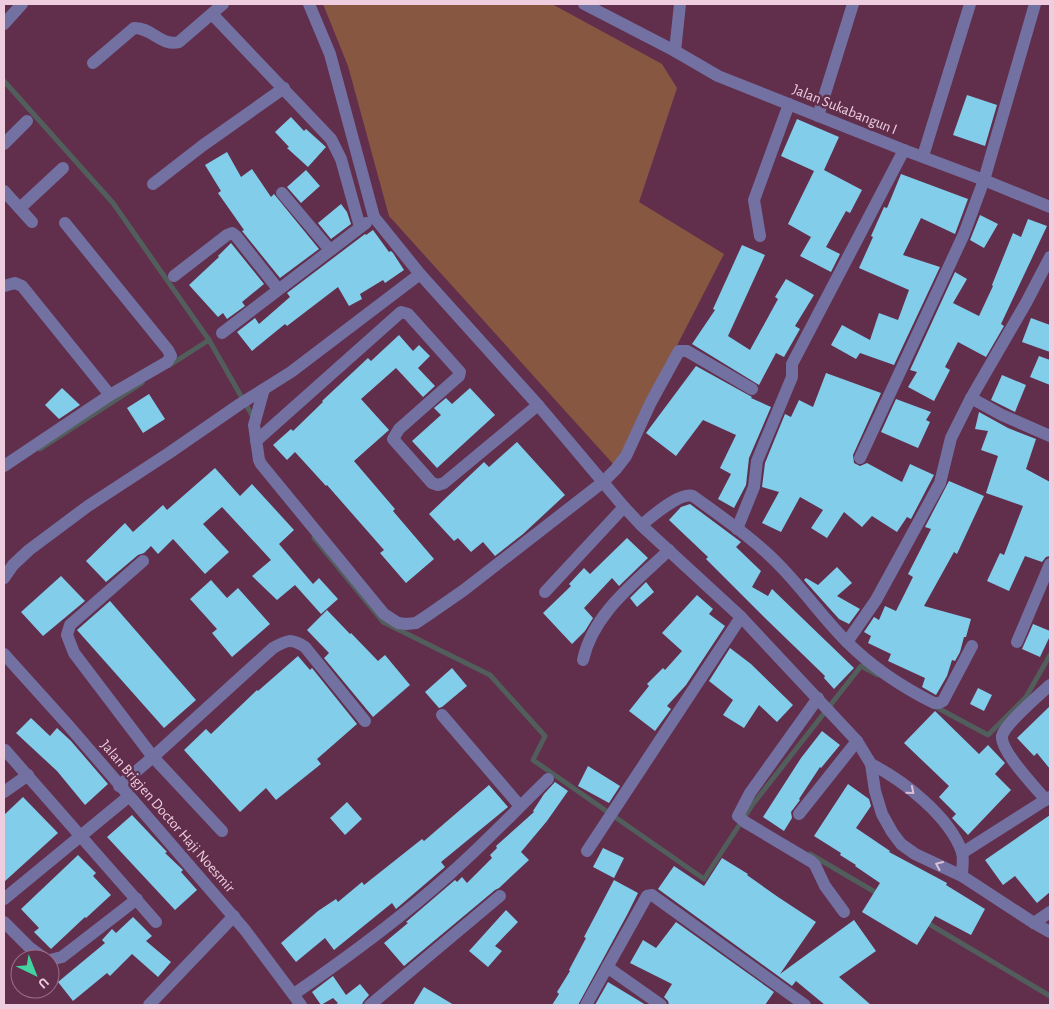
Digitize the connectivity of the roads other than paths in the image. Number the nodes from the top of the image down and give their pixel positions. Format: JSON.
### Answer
{"nodes":[{"id":1,"x":22,"y":4,"type":"edge"},
{"id":2,"x":223,"y":4,"type":"edge"},
{"id":3,"x":309,"y":4,"type":"edge"},
{"id":4,"x":584,"y":4,"type":"edge"},
{"id":5,"x":680,"y":4,"type":"edge"},
{"id":6,"x":854,"y":4,"type":"edge"},
{"id":7,"x":970,"y":4,"type":"edge"},
{"id":8,"x":1036,"y":4,"type":"edge"},
{"id":9,"x":212,"y":14,"type":"junction"},
{"id":10,"x":4,"y":24,"type":"edge"},
{"id":11,"x":675,"y":51,"type":"junction"},
{"id":12,"x":93,"y":63,"type":"dead end"},
{"id":13,"x":284,"y":88,"type":"junction"},
{"id":14,"x":789,"y":104,"type":"junction"},
{"id":15,"x":818,"y":116,"type":"junction"},
{"id":16,"x":27,"y":121,"type":"dead end"},
{"id":17,"x":4,"y":144,"type":"edge"},
{"id":18,"x":904,"y":150,"type":"junction"},
{"id":19,"x":924,"y":156,"type":"junction"},
{"id":20,"x":63,"y":168,"type":"dead end"},
{"id":21,"x":984,"y":180,"type":"junction"},
{"id":22,"x":153,"y":184,"type":"dead end"},
{"id":23,"x":4,"y":191,"type":"edge"},
{"id":24,"x":282,"y":193,"type":"dead end"},
{"id":25,"x":20,"y":208,"type":"junction"},
{"id":26,"x":1050,"y":208,"type":"edge"},
{"id":27,"x":374,"y":217,"type":"junction"},
{"id":28,"x":32,"y":222,"type":"dead end"},
{"id":29,"x":65,"y":223,"type":"dead end"},
{"id":30,"x":360,"y":227,"type":"junction"},
{"id":31,"x":760,"y":236,"type":"dead end"},
{"id":32,"x":330,"y":250,"type":"junction"},
{"id":33,"x":1050,"y":257,"type":"edge"},
{"id":34,"x":420,"y":274,"type":"junction"},
{"id":35,"x":174,"y":276,"type":"dead end"},
{"id":36,"x":4,"y":286,"type":"edge"},
{"id":37,"x":278,"y":289,"type":"junction"},
{"id":38,"x":222,"y":332,"type":"dead end"},
{"id":39,"x":264,"y":389,"type":"junction"},
{"id":40,"x":752,"y":389,"type":"dead end"},
{"id":41,"x":110,"y":395,"type":"junction"},
{"id":42,"x":971,"y":398,"type":"junction"},
{"id":43,"x":538,"y":405,"type":"junction"},
{"id":44,"x":1050,"y":436,"type":"edge"},
{"id":45,"x":256,"y":441,"type":"junction"},
{"id":46,"x":860,"y":458,"type":"dead end"},
{"id":47,"x":4,"y":466,"type":"edge"},
{"id":48,"x":602,"y":482,"type":"junction"},
{"id":49,"x":624,"y":508,"type":"junction"},
{"id":50,"x":641,"y":525,"type":"junction"},
{"id":51,"x":737,"y":529,"type":"junction"},
{"id":52,"x":669,"y":550,"type":"junction"},
{"id":53,"x":143,"y":561,"type":"dead end"},
{"id":54,"x":1050,"y":564,"type":"edge"},
{"id":55,"x":4,"y":578,"type":"edge"},
{"id":56,"x":545,"y":592,"type":"dead end"},
{"id":57,"x":742,"y":617,"type":"junction"},
{"id":58,"x":847,"y":642,"type":"junction"},
{"id":59,"x":1017,"y":642,"type":"dead end"},
{"id":60,"x":972,"y":646,"type":"dead end"},
{"id":61,"x":4,"y":654,"type":"edge"},
{"id":62,"x":582,"y":660,"type":"dead end"},
{"id":63,"x":1050,"y":685,"type":"edge"},
{"id":64,"x":826,"y":706,"type":"junction"},
{"id":65,"x":442,"y":715,"type":"dead end"},
{"id":66,"x":365,"y":721,"type":"dead end"},
{"id":67,"x":857,"y":740,"type":"junction"},
{"id":68,"x":5,"y":750,"type":"dead end"},
{"id":69,"x":154,"y":757,"type":"junction"},
{"id":70,"x":871,"y":764,"type":"junction"},
{"id":71,"x":28,"y":775,"type":"junction"},
{"id":72,"x":548,"y":779,"type":"dead end"},
{"id":73,"x":119,"y":786,"type":"junction"},
{"id":74,"x":4,"y":792,"type":"edge"},
{"id":75,"x":128,"y":797,"type":"junction"},
{"id":76,"x":1048,"y":798,"type":"edge"},
{"id":77,"x":520,"y":806,"type":"junction"},
{"id":78,"x":800,"y":814,"type":"dead end"},
{"id":79,"x":222,"y":831,"type":"dead end"},
{"id":80,"x":80,"y":835,"type":"junction"},
{"id":81,"x":587,"y":851,"type":"dead end"},
{"id":82,"x":962,"y":854,"type":"junction"},
{"id":83,"x":962,"y":876,"type":"junction"},
{"id":84,"x":500,"y":896,"type":"dead end"},
{"id":85,"x":4,"y":899,"type":"edge"},
{"id":86,"x":136,"y":899,"type":"junction"},
{"id":87,"x":844,"y":912,"type":"dead end"},
{"id":88,"x":1050,"y":912,"type":"edge"},
{"id":89,"x":234,"y":916,"type":"junction"},
{"id":90,"x":4,"y":922,"type":"edge"},
{"id":91,"x":156,"y":922,"type":"dead end"},
{"id":92,"x":1034,"y":924,"type":"junction"},
{"id":93,"x":1050,"y":932,"type":"edge"},
{"id":94,"x":32,"y":949,"type":"edge"},
{"id":95,"x":60,"y":958,"type":"edge"},
{"id":96,"x":607,"y":967,"type":"junction"},
{"id":97,"x":294,"y":994,"type":"junction"},
{"id":98,"x":149,"y":1005,"type":"edge"},
{"id":99,"x":301,"y":1005,"type":"edge"},
{"id":100,"x":370,"y":1005,"type":"edge"},
{"id":101,"x":586,"y":1005,"type":"edge"},
{"id":102,"x":661,"y":1005,"type":"edge"},
{"id":103,"x":805,"y":1005,"type":"edge"}],
"edges":[{"from":1,"to":10,"type":"street"},
{"from":2,"to":9,"type":"street"},
{"from":3,"to":27,"type":"street"},
{"from":4,"to":11,"type":"street","name":"Jalan Sukabangun I"},
{"from":5,"to":11,"type":"street"},
{"from":6,"to":15,"type":"street"},
{"from":7,"to":19,"type":"street"},
{"from":8,"to":21,"type":"street"},
{"from":9,"to":12,"type":"street"},
{"from":9,"to":13,"type":"street"},
{"from":11,"to":14,"type":"street","name":"Jalan Sukabangun I"},
{"from":13,"to":22,"type":"street"},
{"from":13,"to":30,"type":"street"},
{"from":14,"to":15,"type":"street","name":"Jalan Sukabangun I"},
{"from":14,"to":31,"type":"street"},
{"from":15,"to":18,"type":"street","name":"Jalan Sukabangun I"},
{"from":16,"to":17,"type":"street"},
{"from":18,"to":19,"type":"street","name":"Jalan Sukabangun I"},
{"from":18,"to":51,"type":"street"},
{"from":19,"to":21,"type":"street","name":"Jalan Sukabangun I"},
{"from":20,"to":25,"type":"street"},
{"from":21,"to":26,"type":"street","name":"Jalan Sukabangun I"},
{"from":21,"to":46,"type":"street"},
{"from":23,"to":25,"type":"street"},
{"from":24,"to":32,"type":"street"},
{"from":25,"to":28,"type":"street"},
{"from":27,"to":30,"type":"street"},
{"from":27,"to":34,"type":"street"},
{"from":29,"to":41,"type":"street"},
{"from":30,"to":32,"type":"street"},
{"from":32,"to":37,"type":"street"},
{"from":33,"to":42,"type":"street"},
{"from":34,"to":39,"type":"street"},
{"from":34,"to":43,"type":"street"},
{"from":35,"to":37,"type":"street"},
{"from":36,"to":41,"type":"street"},
{"from":37,"to":38,"type":"street"},
{"from":39,"to":45,"type":"street"},
{"from":39,"to":55,"type":"street"},
{"from":40,"to":48,"type":"street"},
{"from":41,"to":47,"type":"street"},
{"from":42,"to":44,"type":"street"},
{"from":42,"to":58,"type":"street"},
{"from":43,"to":45,"type":"street"},
{"from":43,"to":48,"type":"street"},
{"from":45,"to":48,"type":"street"},
{"from":48,"to":49,"type":"street"},
{"from":49,"to":50,"type":"street"},
{"from":49,"to":56,"type":"street"},
{"from":50,"to":51,"type":"street"},
{"from":50,"to":52,"type":"street"},
{"from":51,"to":58,"type":"street"},
{"from":52,"to":57,"type":"street"},
{"from":52,"to":62,"type":"street"},
{"from":53,"to":69,"type":"street"},
{"from":54,"to":59,"type":"street"},
{"from":57,"to":64,"type":"street"},
{"from":57,"to":81,"type":"street"},
{"from":58,"to":60,"type":"street"},
{"from":61,"to":73,"type":"street","name":"Jalan Brigjen Doctor Haji Noesmir"},
{"from":63,"to":76,"type":"street"},
{"from":64,"to":67,"type":"street"},
{"from":64,"to":87,"type":"street"},
{"from":65,"to":77,"type":"street"},
{"from":66,"to":69,"type":"street"},
{"from":67,"to":70,"type":"street"},
{"from":67,"to":78,"type":"street"},
{"from":68,"to":71,"type":"street"},
{"from":69,"to":73,"type":"street"},
{"from":69,"to":79,"type":"street"},
{"from":70,"to":82,"type":"street","one_way":true},
{"from":83,"to":70,"type":"street","one_way":true},
{"from":71,"to":74,"type":"street"},
{"from":71,"to":80,"type":"street"},
{"from":72,"to":77,"type":"street"},
{"from":73,"to":75,"type":"street","name":"Jalan Brigjen Doctor Haji Noesmir"},
{"from":75,"to":80,"type":"street"},
{"from":75,"to":89,"type":"street","name":"Jalan Brigjen Doctor Haji Noesmir"},
{"from":76,"to":82,"type":"street"},
{"from":77,"to":97,"type":"street"},
{"from":80,"to":85,"type":"street"},
{"from":80,"to":86,"type":"street"},
{"from":82,"to":83,"type":"street"},
{"from":83,"to":92,"type":"street"},
{"from":84,"to":100,"type":"street"},
{"from":86,"to":91,"type":"street"},
{"from":86,"to":95,"type":"street"},
{"from":88,"to":92,"type":"street"},
{"from":89,"to":97,"type":"street","name":"Jalan Brigjen Doctor Haji Noesmir"},
{"from":89,"to":98,"type":"street"},
{"from":90,"to":94,"type":"street"},
{"from":92,"to":93,"type":"street"},
{"from":96,"to":101,"type":"street"},
{"from":96,"to":102,"type":"street"},
{"from":96,"to":103,"type":"street"},
{"from":97,"to":99,"type":"street","name":"Jalan Brigjen Doctor Haji Noesmir"}]}
